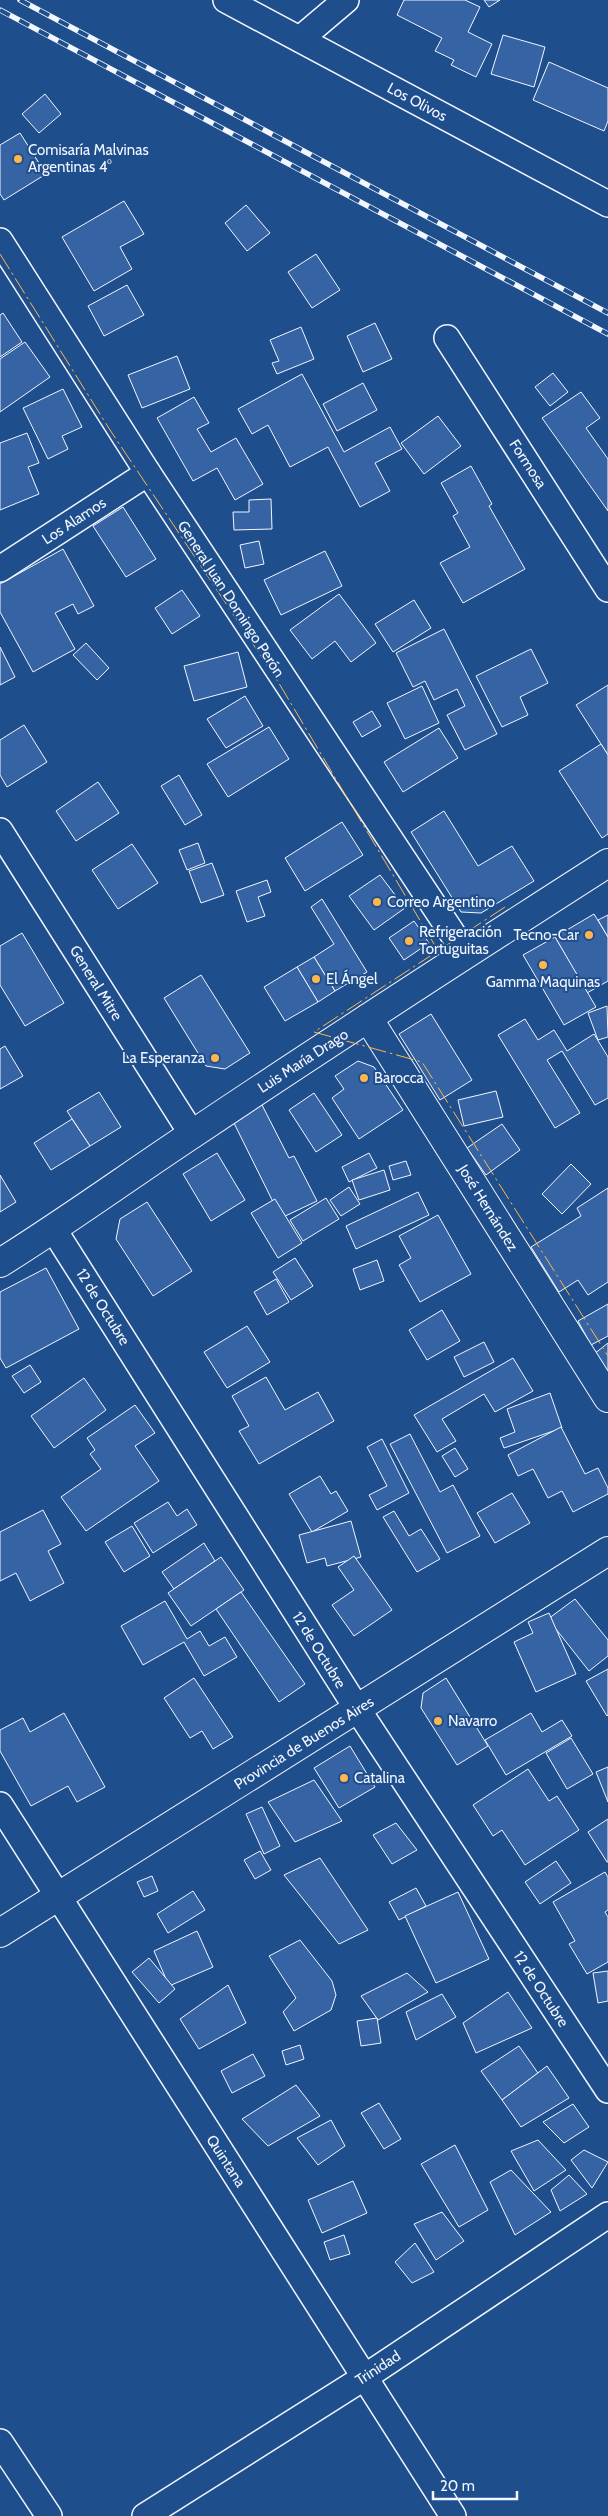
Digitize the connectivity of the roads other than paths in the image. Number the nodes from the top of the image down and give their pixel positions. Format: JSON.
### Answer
{"nodes":[{"id":1,"x":226,"y":0,"type":"edge"},
{"id":2,"x":346,"y":0,"type":"edge"},
{"id":3,"x":300,"y":38,"type":"junction"},
{"id":4,"x":608,"y":204,"type":"edge"},
{"id":5,"x":0,"y":241,"type":"edge"},
{"id":6,"x":447,"y":338,"type":"dead end"},
{"id":7,"x":148,"y":473,"type":"junction"},
{"id":8,"x":0,"y":570,"type":"edge"},
{"id":9,"x":608,"y":590,"type":"edge"},
{"id":10,"x":0,"y":831,"type":"edge"},
{"id":11,"x":608,"y":863,"type":"edge"},
{"id":12,"x":466,"y":954,"type":"junction"},
{"id":13,"x":368,"y":1018,"type":"junction"},
{"id":14,"x":192,"y":1134,"type":"junction"},
{"id":15,"x":54,"y":1230,"type":"junction"},
{"id":16,"x":0,"y":1263,"type":"edge"},
{"id":17,"x":608,"y":1398,"type":"edge"},
{"id":18,"x":608,"y":1551,"type":"edge"},
{"id":19,"x":358,"y":1710,"type":"junction"},
{"id":20,"x":0,"y":1805,"type":"edge"},
{"id":21,"x":56,"y":1896,"type":"junction"},
{"id":22,"x":0,"y":1933,"type":"edge"},
{"id":23,"x":608,"y":2090,"type":"edge"},
{"id":24,"x":608,"y":2215,"type":"edge"},
{"id":25,"x":365,"y":2377,"type":"junction"},
{"id":26,"x":0,"y":2442,"type":"edge"},
{"id":27,"x":48,"y":2516,"type":"edge"},
{"id":28,"x":145,"y":2516,"type":"edge"},
{"id":29,"x":453,"y":2516,"type":"edge"}],
"edges":[{"from":1,"to":3,"type":"street","name":"Los Olivos"},
{"from":2,"to":3,"type":"street"},
{"from":3,"to":4,"type":"street","name":"Los Olivos"},
{"from":5,"to":7,"type":"street","name":"General Juan Domingo Perón"},
{"from":6,"to":9,"type":"street","name":"Formosa"},
{"from":7,"to":8,"type":"street","name":"Los Alamos"},
{"from":7,"to":12,"type":"street","name":"General Juan Domingo Perón"},
{"from":10,"to":14,"type":"street","name":"General Mitre"},
{"from":11,"to":12,"type":"street","name":"Luis María Drago"},
{"from":12,"to":13,"type":"street","name":"Luis María Drago"},
{"from":13,"to":14,"type":"street","name":"Luis María Drago"},
{"from":13,"to":17,"type":"street","name":"José Hernández"},
{"from":14,"to":15,"type":"street","name":"Luis María Drago"},
{"from":15,"to":16,"type":"street","name":"Luis María Drago"},
{"from":15,"to":19,"type":"street","name":"12 de Octubre"},
{"from":18,"to":19,"type":"street","name":"Provincia de Buenos Aires"},
{"from":19,"to":21,"type":"street","name":"Provincia de Buenos Aires"},
{"from":19,"to":23,"type":"street","name":"12 de Octubre"},
{"from":20,"to":21,"type":"street","name":"Quintana"},
{"from":21,"to":22,"type":"street","name":"Provincia de Buenos Aires"},
{"from":21,"to":25,"type":"street","name":"Quintana"},
{"from":24,"to":25,"type":"street","name":"Trinidad"},
{"from":25,"to":28,"type":"street","name":"Trinidad"},
{"from":25,"to":29,"type":"street","name":"Quintana"},
{"from":26,"to":27,"type":"street"}]}
